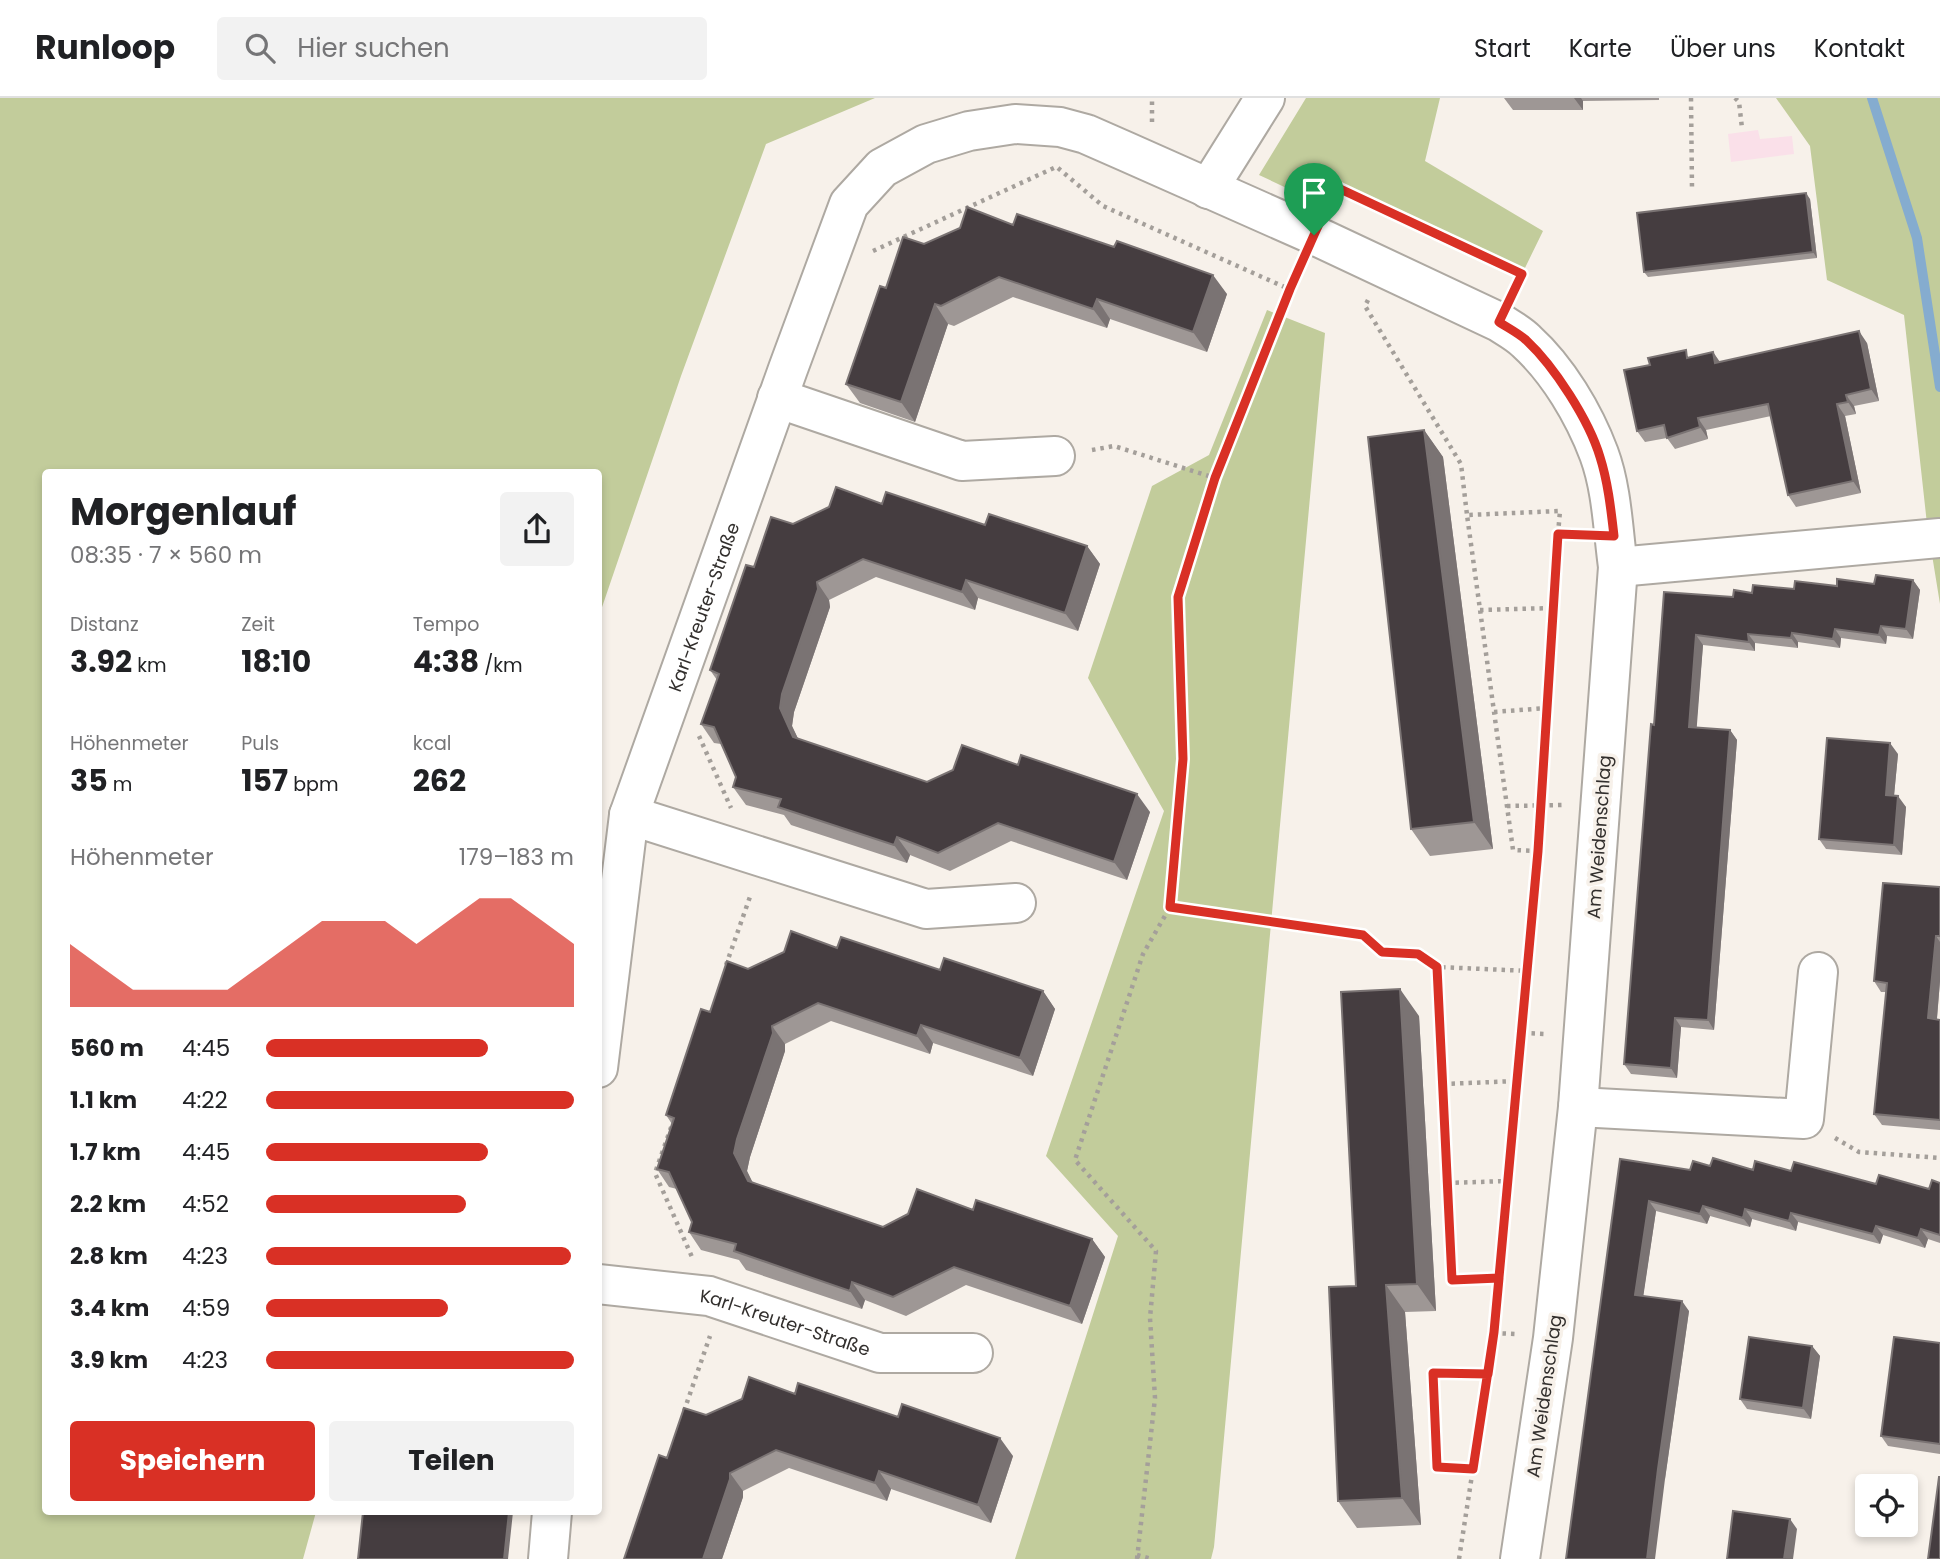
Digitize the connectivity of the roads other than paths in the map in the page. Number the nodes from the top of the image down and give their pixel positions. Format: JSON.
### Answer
{"nodes":[{"id":1,"x":1265,"y":98,"type":"edge"},
{"id":2,"x":1060,"y":127,"type":"joint"},
{"id":3,"x":1208,"y":188,"type":"junction"},
{"id":4,"x":777,"y":398,"type":"junction"},
{"id":5,"x":1055,"y":456,"type":"dead end"},
{"id":6,"x":1936,"y":538,"type":"edge"},
{"id":7,"x":1616,"y":552,"type":"junction"},
{"id":8,"x":629,"y":815,"type":"junction"},
{"id":9,"x":1016,"y":903,"type":"dead end"},
{"id":10,"x":1818,"y":972,"type":"dead end"},
{"id":11,"x":602,"y":1035,"type":"edge"},
{"id":12,"x":1578,"y":1107,"type":"junction"},
{"id":13,"x":602,"y":1284,"type":"edge"},
{"id":14,"x":973,"y":1353,"type":"dead end"},
{"id":15,"x":552,"y":1515,"type":"edge"},
{"id":16,"x":548,"y":1559,"type":"edge"},
{"id":17,"x":1520,"y":1559,"type":"edge"}],
"edges":[{"from":1,"to":3,"type":"street"},
{"from":2,"to":3,"type":"street","name":"Am Weidenschlag"},
{"from":2,"to":4,"type":"street","name":"Karl-Kreuter-Straße"},
{"from":3,"to":7,"type":"street","name":"Am Weidenschlag"},
{"from":4,"to":5,"type":"street"},
{"from":4,"to":8,"type":"street","name":"Karl-Kreuter-Straße"},
{"from":6,"to":7,"type":"street"},
{"from":7,"to":12,"type":"street","name":"Am Weidenschlag"},
{"from":8,"to":9,"type":"street"},
{"from":8,"to":11,"type":"street","name":"Karl-Kreuter-Straße"},
{"from":10,"to":12,"type":"street"},
{"from":12,"to":17,"type":"street","name":"Am Weidenschlag"},
{"from":13,"to":14,"type":"street","name":"Karl-Kreuter-Straße"},
{"from":15,"to":16,"type":"street"}]}
